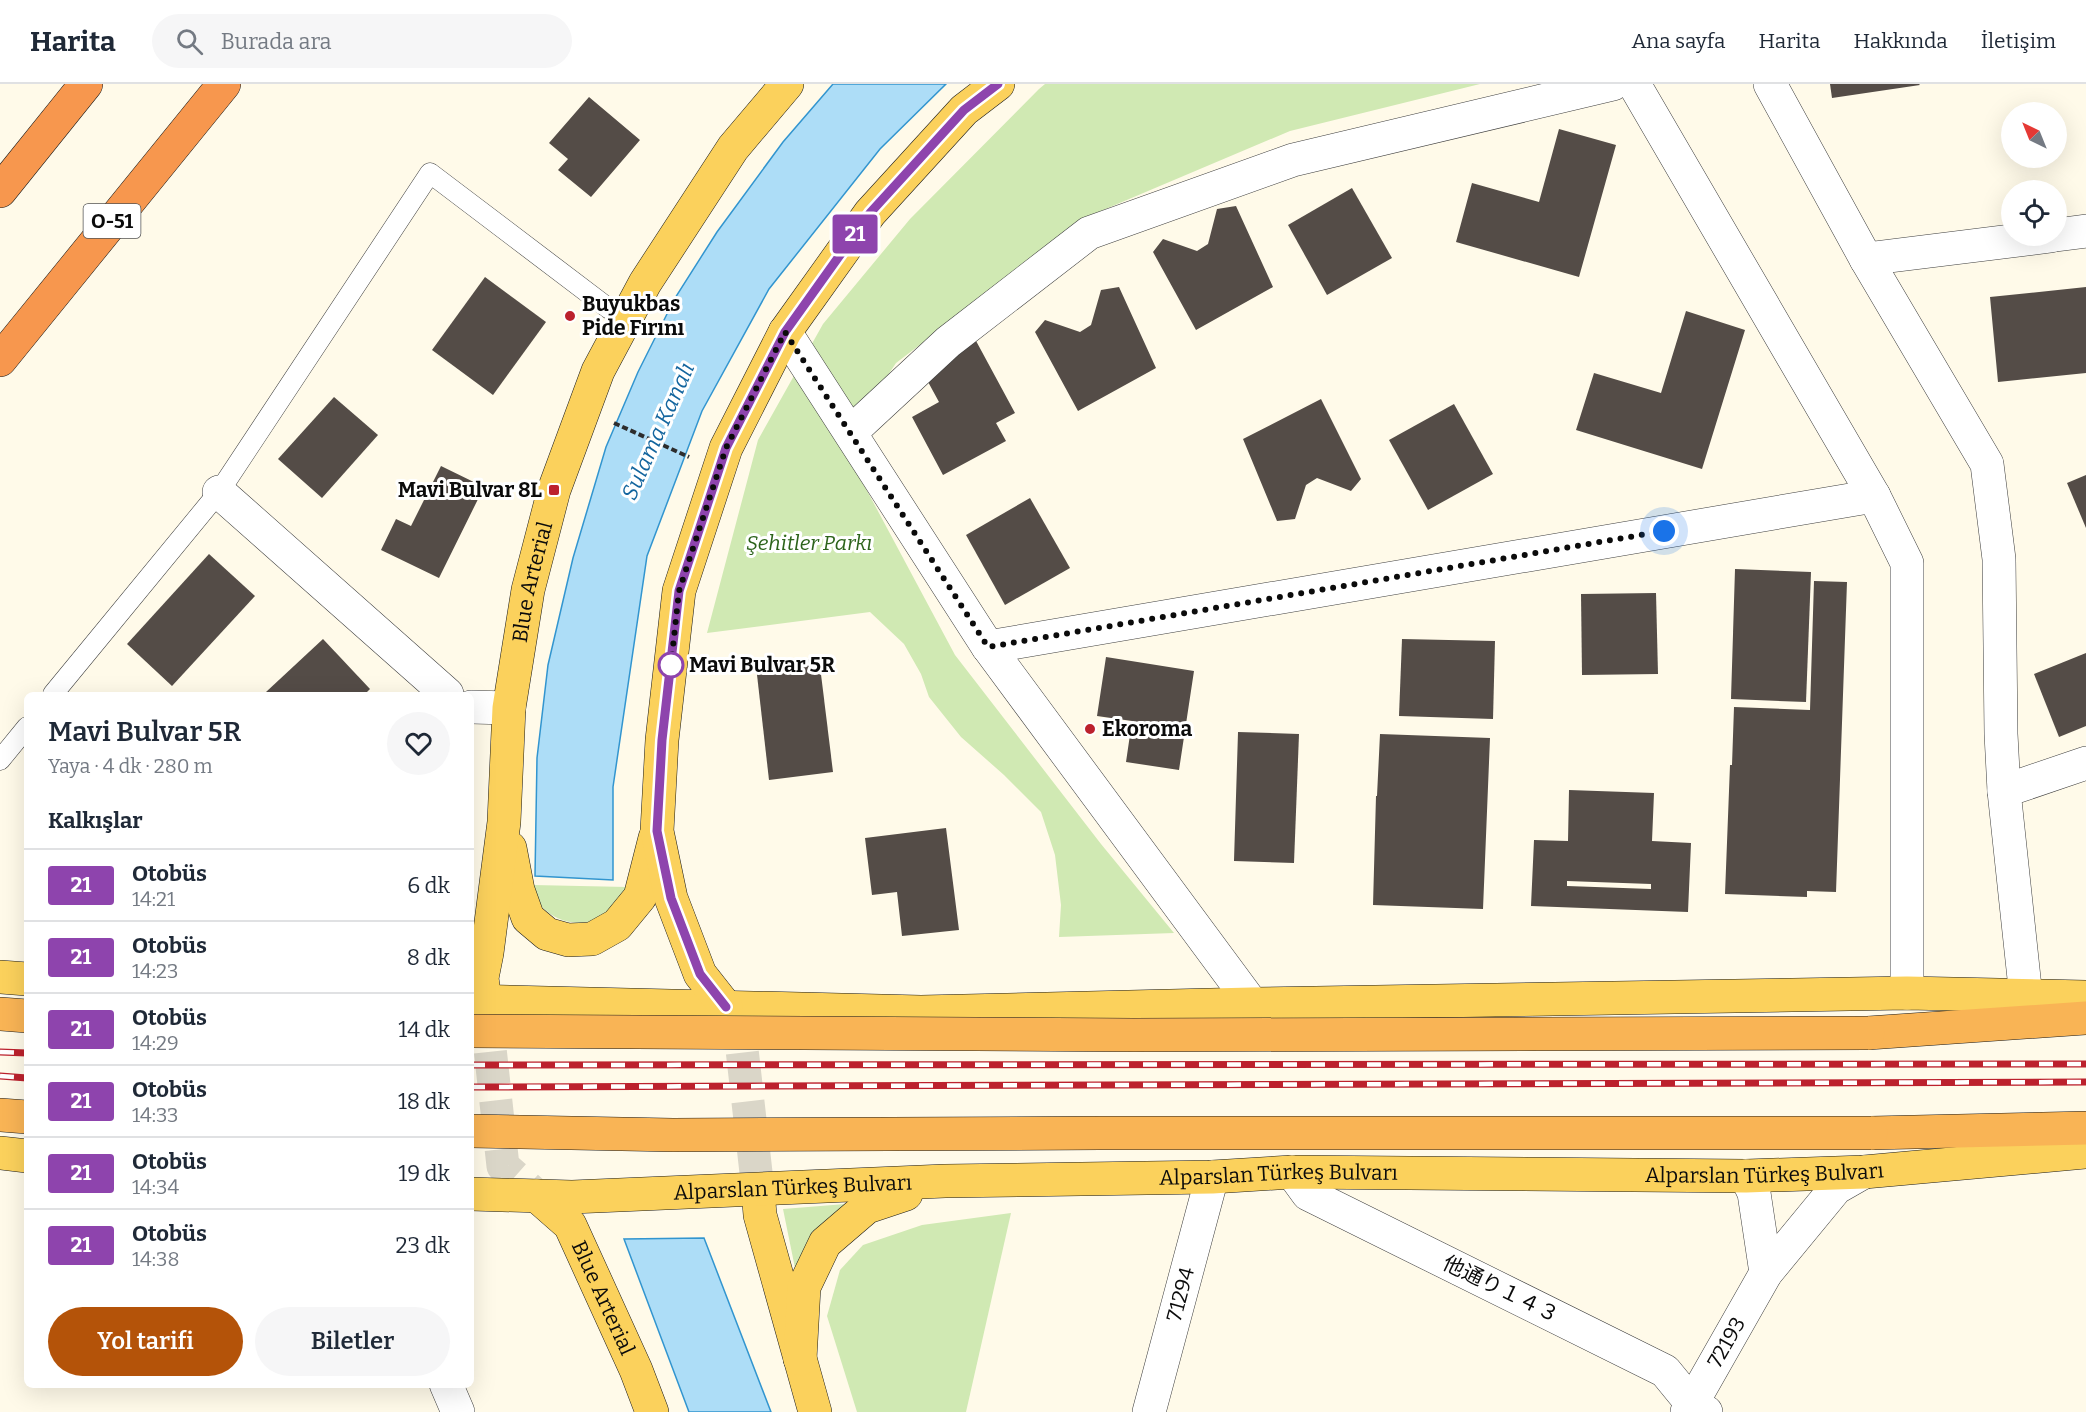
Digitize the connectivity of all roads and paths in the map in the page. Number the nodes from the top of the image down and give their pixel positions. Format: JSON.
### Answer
{"nodes":[{"id":1,"x":86,"y":84,"type":"edge"},
{"id":2,"x":224,"y":84,"type":"edge"},
{"id":3,"x":787,"y":84,"type":"edge"},
{"id":4,"x":998,"y":84,"type":"edge"},
{"id":5,"x":1613,"y":84,"type":"edge"},
{"id":6,"x":1634,"y":84,"type":"edge"},
{"id":7,"x":1770,"y":84,"type":"edge"},
{"id":8,"x":0,"y":191,"type":"edge"},
{"id":9,"x":2086,"y":231,"type":"edge"},
{"id":10,"x":2067,"y":234,"type":"edge"},
{"id":11,"x":2001,"y":242,"type":"edge"},
{"id":12,"x":1866,"y":258,"type":"junction"},
{"id":13,"x":627,"y":318,"type":"junction"},
{"id":14,"x":785,"y":332,"type":"junction"},
{"id":15,"x":0,"y":360,"type":"edge"},
{"id":16,"x":613,"y":423,"type":"dead end"},
{"id":17,"x":851,"y":432,"type":"junction"},
{"id":18,"x":699,"y":462,"type":"dead end"},
{"id":19,"x":219,"y":492,"type":"junction"},
{"id":20,"x":1874,"y":495,"type":"junction"},
{"id":21,"x":988,"y":647,"type":"junction"},
{"id":22,"x":55,"y":692,"type":"edge"},
{"id":23,"x":445,"y":692,"type":"edge"},
{"id":24,"x":474,"y":707,"type":"edge"},
{"id":25,"x":509,"y":708,"type":"junction"},
{"id":26,"x":24,"y":731,"type":"edge"},
{"id":27,"x":0,"y":760,"type":"edge"},
{"id":28,"x":2086,"y":763,"type":"edge"},
{"id":29,"x":2004,"y":790,"type":"junction"},
{"id":30,"x":504,"y":822,"type":"junction"},
{"id":31,"x":657,"y":831,"type":"junction"},
{"id":32,"x":0,"y":977,"type":"edge"},
{"id":33,"x":24,"y":979,"type":"edge"},
{"id":34,"x":1906,"y":993,"type":"junction"},
{"id":35,"x":2026,"y":997,"type":"junction"},
{"id":36,"x":2086,"y":997,"type":"edge"},
{"id":37,"x":478,"y":1001,"type":"edge"},
{"id":38,"x":1252,"y":1004,"type":"junction"},
{"id":39,"x":726,"y":1007,"type":"junction"},
{"id":40,"x":0,"y":1014,"type":"edge"},
{"id":41,"x":24,"y":1016,"type":"edge"},
{"id":42,"x":2086,"y":1018,"type":"edge"},
{"id":43,"x":474,"y":1031,"type":"edge"},
{"id":44,"x":0,"y":1115,"type":"edge"},
{"id":45,"x":24,"y":1117,"type":"edge"},
{"id":46,"x":2086,"y":1128,"type":"edge"},
{"id":47,"x":474,"y":1131,"type":"edge"},
{"id":48,"x":2086,"y":1152,"type":"edge"},
{"id":49,"x":0,"y":1153,"type":"edge"},
{"id":50,"x":24,"y":1156,"type":"edge"},
{"id":51,"x":1864,"y":1172,"type":"junction"},
{"id":52,"x":1292,"y":1173,"type":"junction"},
{"id":53,"x":1746,"y":1176,"type":"junction"},
{"id":54,"x":1212,"y":1177,"type":"junction"},
{"id":55,"x":945,"y":1181,"type":"junction"},
{"id":56,"x":758,"y":1190,"type":"junction"},
{"id":57,"x":474,"y":1194,"type":"edge"},
{"id":58,"x":537,"y":1196,"type":"junction"},
{"id":59,"x":1766,"y":1273,"type":"junction"},
{"id":60,"x":800,"y":1359,"type":"junction"},
{"id":61,"x":448,"y":1388,"type":"edge"},
{"id":62,"x":1695,"y":1409,"type":"edge"},
{"id":63,"x":458,"y":1412,"type":"edge"},
{"id":64,"x":652,"y":1412,"type":"edge"},
{"id":65,"x":815,"y":1412,"type":"edge"},
{"id":66,"x":1149,"y":1412,"type":"edge"}],
"edges":[{"from":1,"to":8,"type":"highway"},
{"from":2,"to":15,"type":"highway","number":"O-51"},
{"from":3,"to":13,"type":"main road","name":"Blue Arterial"},
{"from":4,"to":14,"type":"main road"},
{"from":5,"to":17,"type":"street"},
{"from":6,"to":20,"type":"street"},
{"from":7,"to":12,"type":"street"},
{"from":9,"to":10,"type":"street"},
{"from":11,"to":12,"type":"street"},
{"from":12,"to":29,"type":"street"},
{"from":13,"to":19,"type":"lane"},
{"from":13,"to":25,"type":"main road","name":"Blue Arterial"},
{"from":14,"to":17,"type":"street"},
{"from":14,"to":31,"type":"main road"},
{"from":16,"to":18,"type":"path"},
{"from":17,"to":21,"type":"street"},
{"from":19,"to":22,"type":"lane"},
{"from":19,"to":23,"type":"street"},
{"from":20,"to":21,"type":"street"},
{"from":20,"to":34,"type":"street"},
{"from":21,"to":38,"type":"street"},
{"from":24,"to":25,"type":"street"},
{"from":25,"to":30,"type":"main road","name":"Blue Arterial"},
{"from":26,"to":27,"type":"lane"},
{"from":28,"to":29,"type":"street"},
{"from":29,"to":35,"type":"street"},
{"from":30,"to":31,"type":"main road"},
{"from":30,"to":37,"type":"main road","name":"Blue Arterial"},
{"from":31,"to":39,"type":"main road"},
{"from":32,"to":33,"type":"main road"},
{"from":34,"to":35,"type":"main road"},
{"from":34,"to":38,"type":"main road"},
{"from":35,"to":36,"type":"main road"},
{"from":37,"to":39,"type":"main road"},
{"from":38,"to":39,"type":"main road"},
{"from":40,"to":41,"type":"highway"},
{"from":42,"to":43,"type":"highway","bridge":true},
{"from":44,"to":45,"type":"highway"},
{"from":46,"to":47,"type":"highway","name":"Alparslan Türkeş Bulvarı","bridge":true},
{"from":48,"to":51,"type":"main road","name":"Alparslan Türkeş Bulvarı"},
{"from":49,"to":50,"type":"main road"},
{"from":51,"to":53,"type":"main road","name":"Alparslan Türkeş Bulvarı"},
{"from":51,"to":59,"type":"street","name":"72193"},
{"from":52,"to":53,"type":"main road","name":"Alparslan Türkeş Bulvarı"},
{"from":52,"to":54,"type":"main road","name":"Alparslan Türkeş Bulvarı"},
{"from":52,"to":62,"type":"street","name":"他通り１４３"},
{"from":53,"to":59,"type":"street"},
{"from":54,"to":55,"type":"main road","name":"Alparslan Türkeş Bulvarı"},
{"from":54,"to":66,"type":"street","name":"71294"},
{"from":55,"to":56,"type":"main road","name":"Alparslan Türkeş Bulvarı"},
{"from":55,"to":60,"type":"main road"},
{"from":56,"to":58,"type":"main road","name":"Alparslan Türkeş Bulvarı"},
{"from":56,"to":60,"type":"main road"},
{"from":57,"to":58,"type":"main road","name":"Alparslan Türkeş Bulvarı"},
{"from":58,"to":64,"type":"main road","name":"Blue Arterial"},
{"from":59,"to":62,"type":"street","name":"72193"},
{"from":60,"to":65,"type":"main road"},
{"from":61,"to":63,"type":"street"}]}
